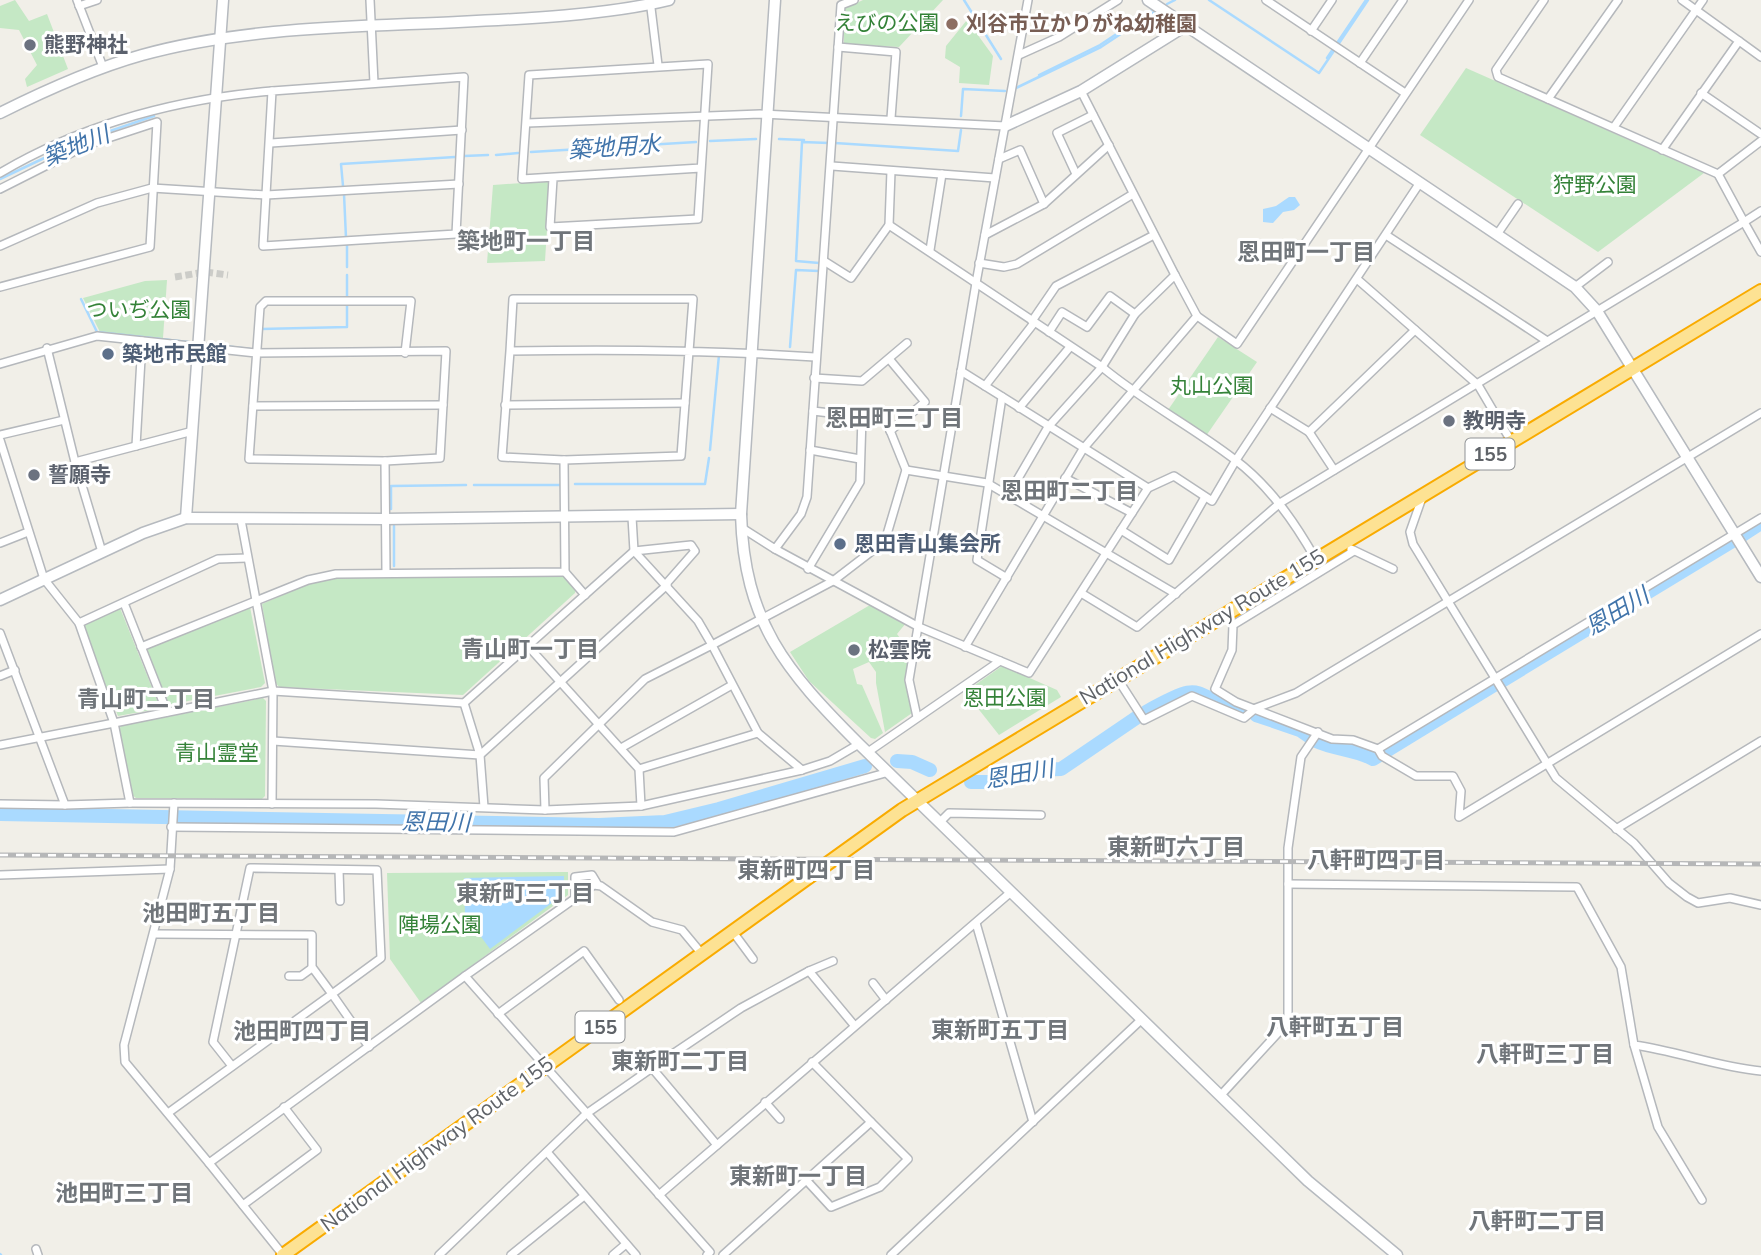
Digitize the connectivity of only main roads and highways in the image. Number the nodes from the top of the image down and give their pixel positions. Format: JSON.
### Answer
{"nodes":[{"id":1,"x":1761,"y":291,"type":"edge"},
{"id":2,"x":283,"y":1255,"type":"edge"}],
"edges":[{"from":1,"to":2,"type":"highway","name":"National Highway Route 155","number":"155"}]}
